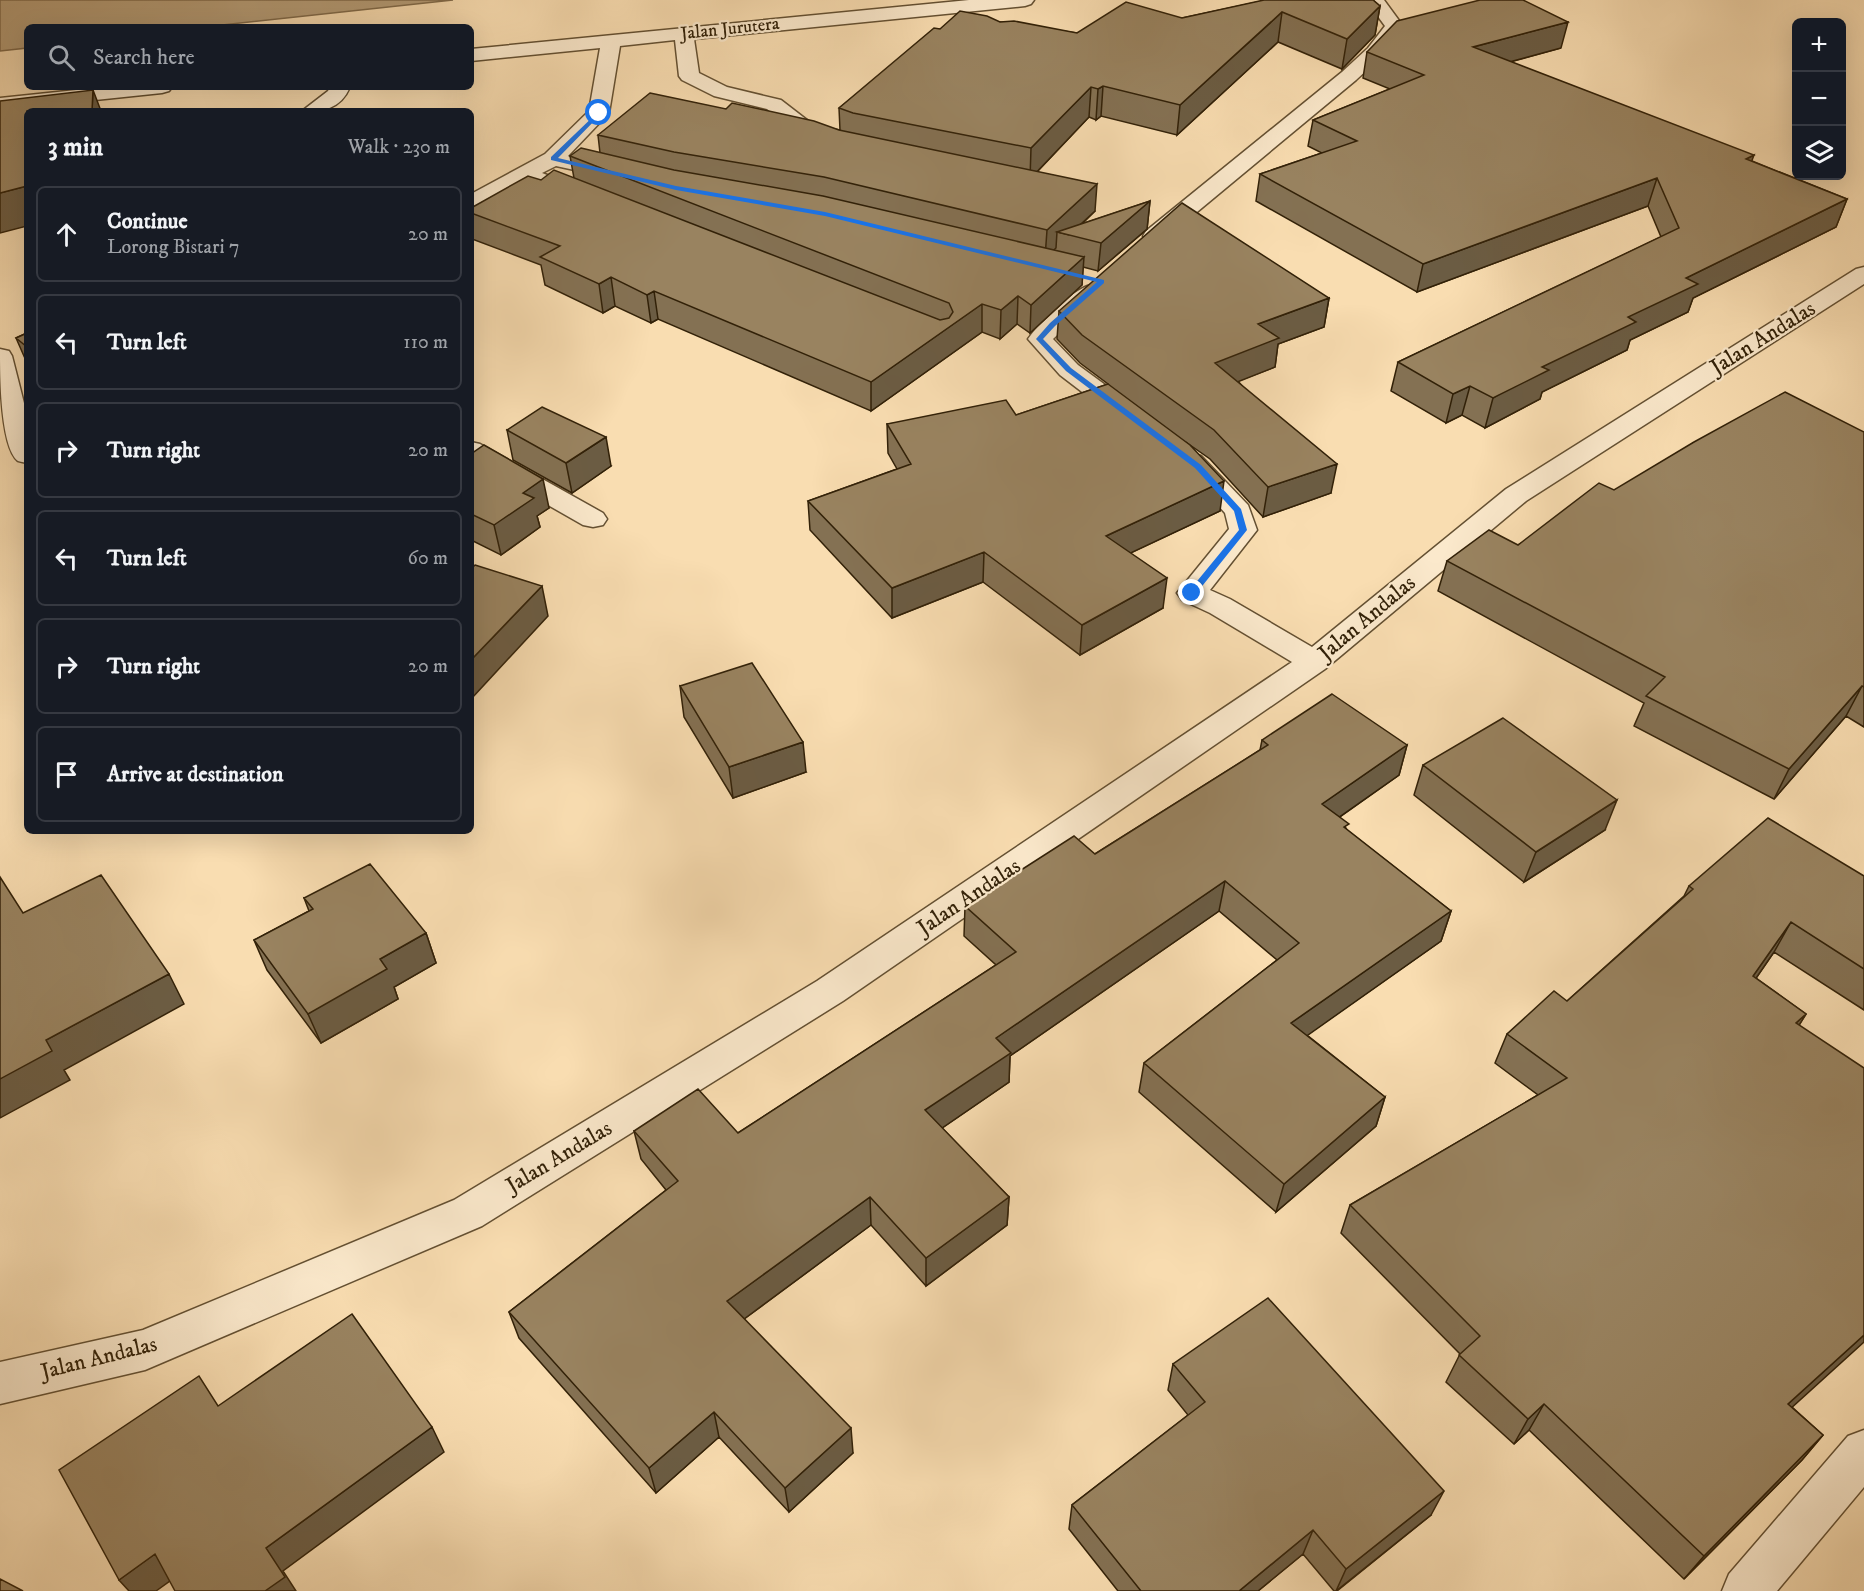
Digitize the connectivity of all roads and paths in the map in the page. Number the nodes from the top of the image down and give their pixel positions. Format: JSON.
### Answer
{"nodes":[{"id":1,"x":1025,"y":0,"type":"edge"},
{"id":2,"x":1375,"y":0,"type":"edge"},
{"id":3,"x":684,"y":34,"type":"junction"},
{"id":4,"x":611,"y":41,"type":"junction"},
{"id":5,"x":474,"y":56,"type":"edge"},
{"id":6,"x":133,"y":90,"type":"edge"},
{"id":7,"x":339,"y":90,"type":"edge"},
{"id":8,"x":0,"y":104,"type":"edge"},
{"id":9,"x":317,"y":108,"type":"edge"},
{"id":10,"x":840,"y":148,"type":"edge"},
{"id":11,"x":554,"y":159,"type":"junction"},
{"id":12,"x":525,"y":174,"type":"junction"},
{"id":13,"x":632,"y":177,"type":"edge"},
{"id":14,"x":590,"y":200,"type":"edge"},
{"id":15,"x":474,"y":201,"type":"edge"},
{"id":16,"x":1135,"y":252,"type":"edge"},
{"id":17,"x":1076,"y":275,"type":"edge"},
{"id":18,"x":1855,"y":288,"type":"edge"},
{"id":19,"x":0,"y":356,"type":"edge"},
{"id":20,"x":474,"y":452,"type":"edge"},
{"id":21,"x":19,"y":453,"type":"edge"},
{"id":22,"x":593,"y":519,"type":"dead end"},
{"id":23,"x":1314,"y":662,"type":"junction"},
{"id":24,"x":0,"y":1383,"type":"edge"},
{"id":25,"x":1864,"y":1452,"type":"edge"},
{"id":26,"x":1746,"y":1591,"type":"edge"}],
"edges":[{"from":1,"to":3,"type":"street","name":"Jalan Jurutera"},
{"from":2,"to":16,"type":"street"},
{"from":3,"to":4,"type":"street","name":"Jalan Jurutera"},
{"from":3,"to":10,"type":"street"},
{"from":4,"to":5,"type":"street","name":"Jalan Jurutera"},
{"from":4,"to":11,"type":"street"},
{"from":6,"to":8,"type":"street"},
{"from":7,"to":9,"type":"street"},
{"from":11,"to":12,"type":"street"},
{"from":11,"to":13,"type":"street"},
{"from":12,"to":14,"type":"street"},
{"from":12,"to":15,"type":"street"},
{"from":17,"to":23,"type":"street"},
{"from":18,"to":23,"type":"street","name":"Jalan Andalas"},
{"from":19,"to":21,"type":"street"},
{"from":20,"to":22,"type":"street"},
{"from":23,"to":24,"type":"street","name":"Jalan Andalas"},
{"from":25,"to":26,"type":"street"}]}
